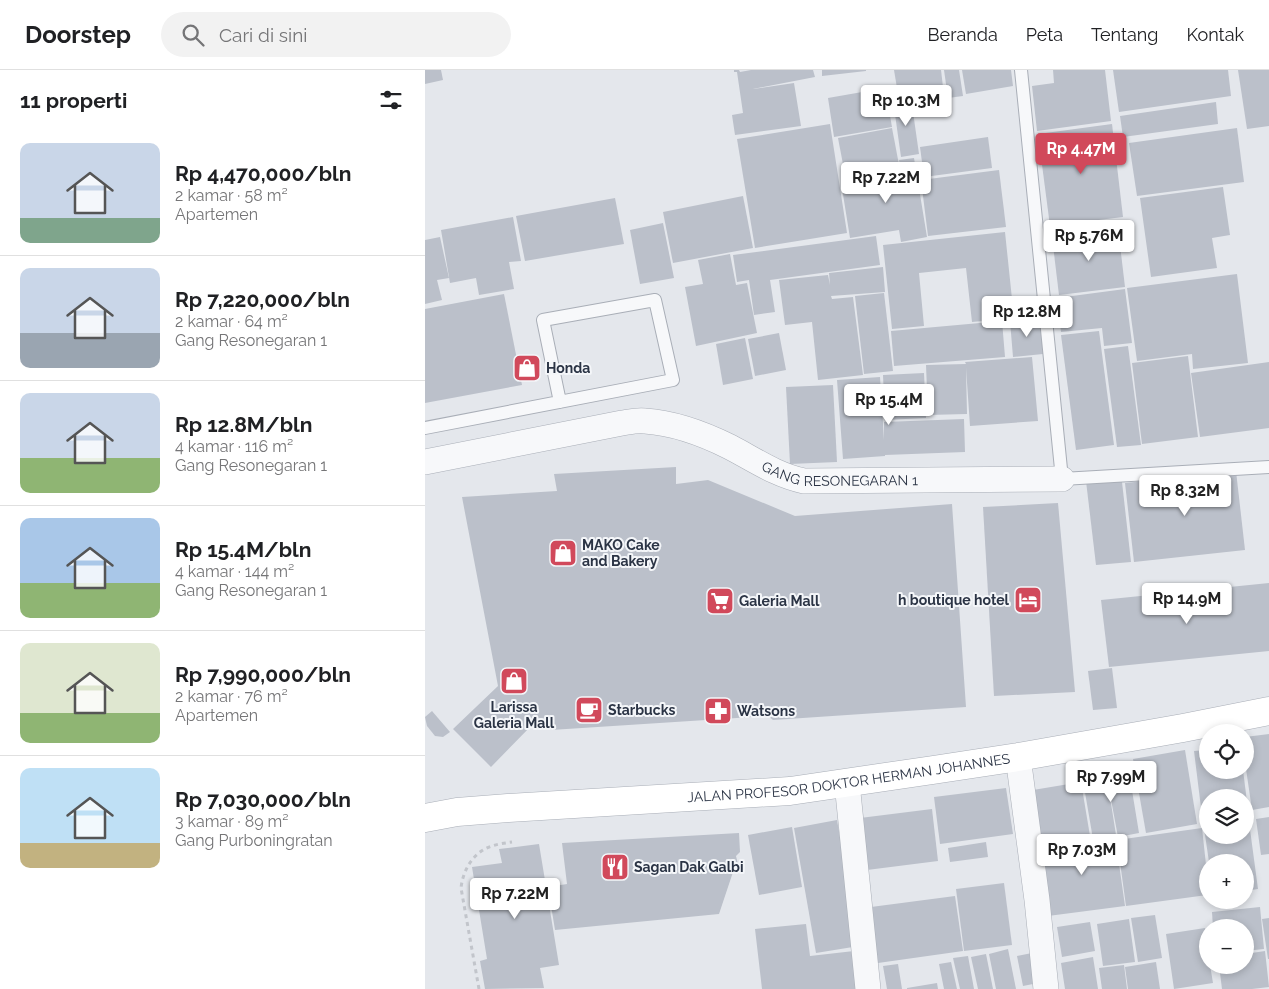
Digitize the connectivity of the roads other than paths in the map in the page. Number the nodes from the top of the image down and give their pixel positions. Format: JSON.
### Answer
{"nodes":[{"id":1,"x":1021,"y":70,"type":"edge"},
{"id":2,"x":560,"y":402,"type":"junction"},
{"id":3,"x":425,"y":428,"type":"edge"},
{"id":4,"x":425,"y":462,"type":"edge"},
{"id":5,"x":1269,"y":467,"type":"edge"},
{"id":6,"x":1061,"y":479,"type":"junction"},
{"id":7,"x":1269,"y":711,"type":"edge"},
{"id":8,"x":1018,"y":757,"type":"junction"},
{"id":9,"x":847,"y":783,"type":"junction"},
{"id":10,"x":425,"y":818,"type":"edge"},
{"id":11,"x":869,"y":989,"type":"edge"},
{"id":12,"x":1046,"y":989,"type":"edge"}],
"edges":[{"from":1,"to":6,"type":"lane"},
{"from":2,"to":2,"type":"lane"},
{"from":2,"to":3,"type":"lane"},
{"from":4,"to":6,"type":"street","name":"GANG RESONEGARAN 1"},
{"from":5,"to":6,"type":"lane","name":"GANG RESONEGARAN 1"},
{"from":7,"to":8,"type":"main road","name":"JALAN PROFESOR DOKTOR HERMAN JOHANNES"},
{"from":8,"to":9,"type":"main road","name":"JALAN PROFESOR DOKTOR HERMAN JOHANNES"},
{"from":8,"to":12,"type":"street"},
{"from":9,"to":10,"type":"main road","name":"JALAN PROFESOR DOKTOR HERMAN JOHANNES"},
{"from":9,"to":11,"type":"street"}]}
